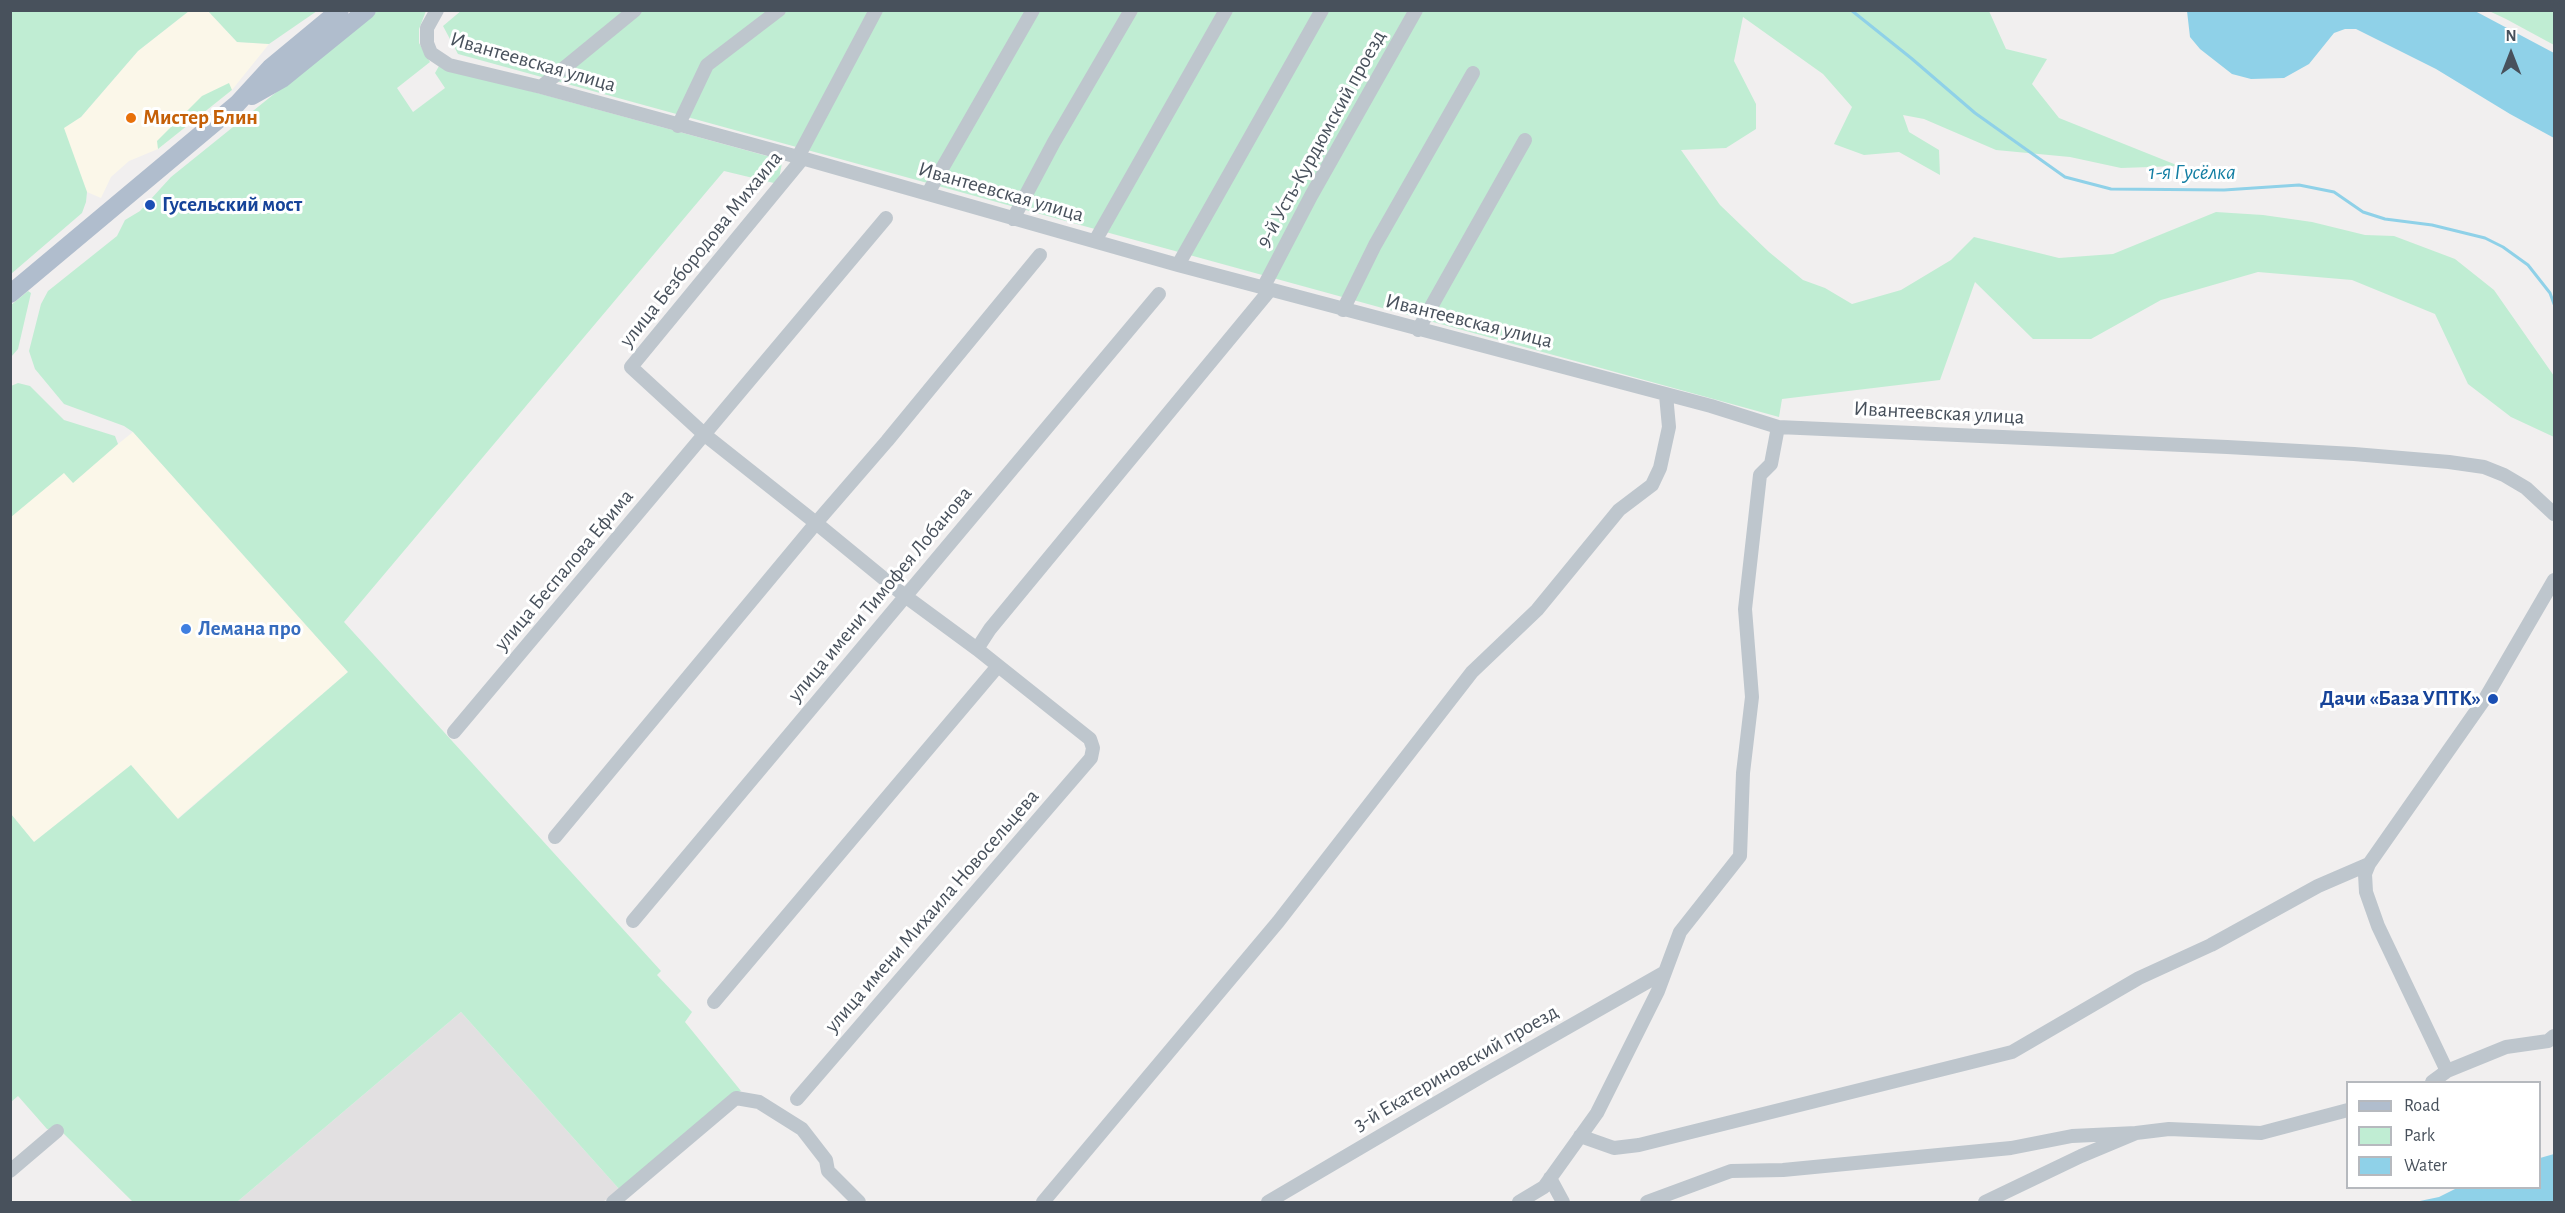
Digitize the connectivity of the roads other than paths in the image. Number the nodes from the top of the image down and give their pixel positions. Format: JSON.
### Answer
{"nodes":[{"id":1,"x":340,"y":10,"type":"edge"},
{"id":2,"x":367,"y":10,"type":"edge"},
{"id":3,"x":437,"y":10,"type":"edge"},
{"id":4,"x":634,"y":10,"type":"edge"},
{"id":5,"x":779,"y":10,"type":"edge"},
{"id":6,"x":876,"y":10,"type":"edge"},
{"id":7,"x":1033,"y":10,"type":"edge"},
{"id":8,"x":1131,"y":10,"type":"edge"},
{"id":9,"x":1226,"y":10,"type":"edge"},
{"id":10,"x":1322,"y":10,"type":"edge"},
{"id":11,"x":1416,"y":10,"type":"edge"},
{"id":12,"x":1473,"y":74,"type":"dead end"},
{"id":13,"x":541,"y":87,"type":"junction"},
{"id":14,"x":237,"y":104,"type":"junction"},
{"id":15,"x":678,"y":126,"type":"junction"},
{"id":16,"x":1524,"y":140,"type":"dead end"},
{"id":17,"x":800,"y":157,"type":"junction"},
{"id":18,"x":928,"y":193,"type":"junction"},
{"id":19,"x":886,"y":218,"type":"dead end"},
{"id":20,"x":1013,"y":219,"type":"junction"},
{"id":21,"x":1095,"y":241,"type":"junction"},
{"id":22,"x":1040,"y":255,"type":"dead end"},
{"id":23,"x":1178,"y":265,"type":"junction"},
{"id":24,"x":1266,"y":289,"type":"junction"},
{"id":25,"x":10,"y":294,"type":"edge"},
{"id":26,"x":1159,"y":294,"type":"dead end"},
{"id":27,"x":1343,"y":310,"type":"junction"},
{"id":28,"x":1418,"y":330,"type":"junction"},
{"id":29,"x":1666,"y":395,"type":"junction"},
{"id":30,"x":1778,"y":427,"type":"junction"},
{"id":31,"x":705,"y":435,"type":"junction"},
{"id":32,"x":2554,"y":514,"type":"edge"},
{"id":33,"x":816,"y":523,"type":"junction"},
{"id":34,"x":2554,"y":580,"type":"edge"},
{"id":35,"x":905,"y":596,"type":"junction"},
{"id":36,"x":977,"y":649,"type":"junction"},
{"id":37,"x":998,"y":666,"type":"junction"},
{"id":38,"x":454,"y":732,"type":"dead end"},
{"id":39,"x":555,"y":837,"type":"dead end"},
{"id":40,"x":2369,"y":864,"type":"junction"},
{"id":41,"x":633,"y":921,"type":"dead end"},
{"id":42,"x":1665,"y":972,"type":"junction"},
{"id":43,"x":714,"y":1002,"type":"dead end"},
{"id":44,"x":2554,"y":1036,"type":"edge"},
{"id":45,"x":2447,"y":1071,"type":"junction"},
{"id":46,"x":2434,"y":1081,"type":"edge"},
{"id":47,"x":797,"y":1099,"type":"dead end"},
{"id":48,"x":2346,"y":1111,"type":"edge"},
{"id":49,"x":57,"y":1131,"type":"dead end"},
{"id":50,"x":2136,"y":1133,"type":"junction"},
{"id":51,"x":1581,"y":1136,"type":"junction"},
{"id":52,"x":10,"y":1171,"type":"edge"},
{"id":53,"x":1550,"y":1178,"type":"junction"},
{"id":54,"x":613,"y":1203,"type":"edge"},
{"id":55,"x":859,"y":1203,"type":"edge"},
{"id":56,"x":1043,"y":1203,"type":"edge"},
{"id":57,"x":1268,"y":1203,"type":"edge"},
{"id":58,"x":1519,"y":1203,"type":"edge"},
{"id":59,"x":1563,"y":1203,"type":"edge"},
{"id":60,"x":1647,"y":1203,"type":"edge"},
{"id":61,"x":1985,"y":1203,"type":"edge"}],
"edges":[{"from":1,"to":14,"type":"main road"},
{"from":2,"to":14,"type":"main road"},
{"from":3,"to":13,"type":"street","name":"Ивантеевская улица"},
{"from":4,"to":13,"type":"street"},
{"from":5,"to":15,"type":"street"},
{"from":6,"to":17,"type":"street","name":"улица Безбородова Михаила"},
{"from":7,"to":18,"type":"street"},
{"from":8,"to":20,"type":"street"},
{"from":9,"to":21,"type":"street"},
{"from":10,"to":23,"type":"street"},
{"from":11,"to":24,"type":"street","name":"9-й Усть-Курдюмский проезд"},
{"from":12,"to":27,"type":"street"},
{"from":13,"to":15,"type":"street","name":"Ивантеевская улица"},
{"from":14,"to":25,"type":"main road"},
{"from":15,"to":17,"type":"street","name":"Ивантеевская улица"},
{"from":16,"to":28,"type":"street"},
{"from":17,"to":18,"type":"street","name":"Ивантеевская улица"},
{"from":17,"to":31,"type":"street","name":"улица Безбородова Михаила"},
{"from":18,"to":20,"type":"street","name":"Ивантеевская улица"},
{"from":19,"to":31,"type":"street","name":"улица Беспалова Ефима"},
{"from":20,"to":21,"type":"street","name":"Ивантеевская улица"},
{"from":21,"to":23,"type":"street","name":"Ивантеевская улица"},
{"from":22,"to":33,"type":"street"},
{"from":23,"to":24,"type":"street","name":"Ивантеевская улица"},
{"from":24,"to":27,"type":"street","name":"Ивантеевская улица"},
{"from":24,"to":36,"type":"street","name":"9-й Усть-Курдюмский проезд"},
{"from":26,"to":35,"type":"street","name":"улица имени Тимофея Лобанова"},
{"from":27,"to":28,"type":"street","name":"Ивантеевская улица"},
{"from":28,"to":29,"type":"street","name":"Ивантеевская улица"},
{"from":29,"to":30,"type":"street","name":"Ивантеевская улица"},
{"from":29,"to":56,"type":"street"},
{"from":30,"to":32,"type":"street","name":"Ивантеевская улица"},
{"from":30,"to":42,"type":"street"},
{"from":31,"to":33,"type":"street"},
{"from":31,"to":38,"type":"street","name":"улица Беспалова Ефима"},
{"from":33,"to":35,"type":"street"},
{"from":33,"to":39,"type":"street"},
{"from":34,"to":40,"type":"street"},
{"from":35,"to":36,"type":"street"},
{"from":35,"to":41,"type":"street","name":"улица имени Тимофея Лобанова"},
{"from":36,"to":37,"type":"street"},
{"from":37,"to":43,"type":"street"},
{"from":37,"to":47,"type":"street","name":"улица имени Михаила Новосельцева"},
{"from":40,"to":45,"type":"street"},
{"from":40,"to":51,"type":"street"},
{"from":42,"to":51,"type":"street"},
{"from":42,"to":57,"type":"street","name":"3-й Екатериновский проезд"},
{"from":44,"to":45,"type":"street"},
{"from":45,"to":46,"type":"street"},
{"from":48,"to":50,"type":"street"},
{"from":49,"to":52,"type":"street"},
{"from":50,"to":60,"type":"street"},
{"from":50,"to":61,"type":"street"},
{"from":51,"to":53,"type":"street"},
{"from":53,"to":58,"type":"street"},
{"from":53,"to":59,"type":"street"},
{"from":54,"to":55,"type":"street"}]}
